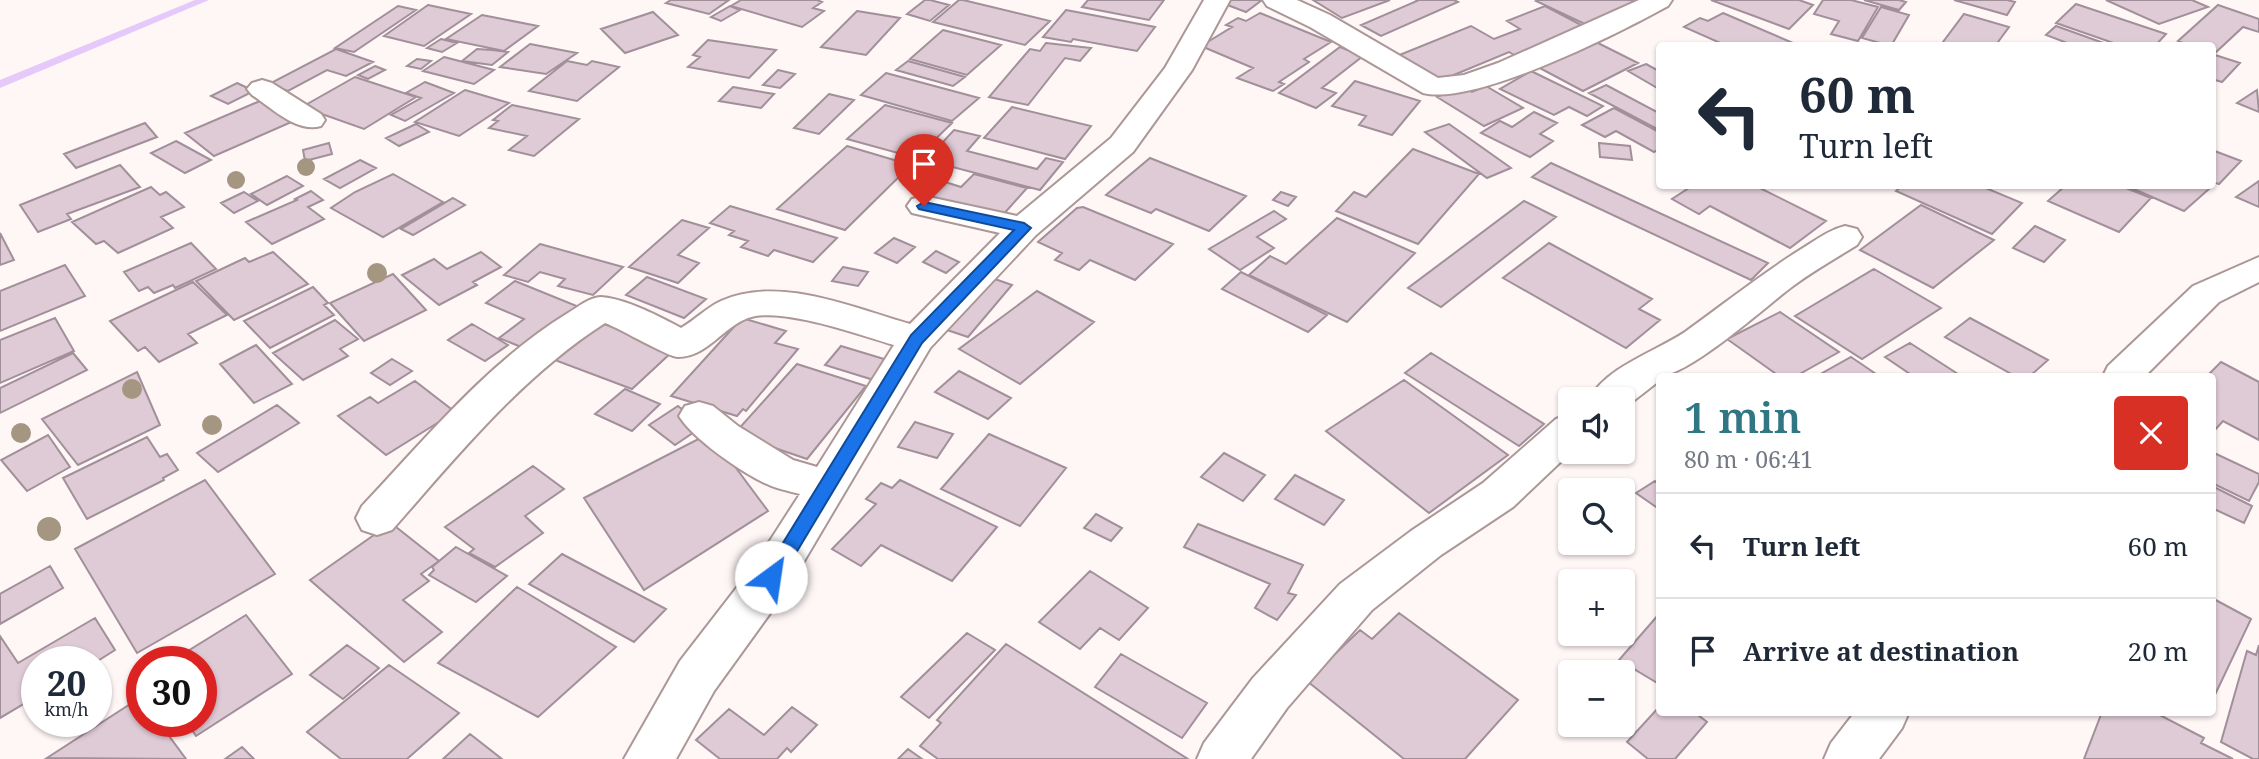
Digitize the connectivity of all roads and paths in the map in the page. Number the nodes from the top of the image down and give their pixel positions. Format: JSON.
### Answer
{"nodes":[{"id":1,"x":1217,"y":0,"type":"edge"},
{"id":2,"x":1276,"y":0,"type":"edge"},
{"id":3,"x":1659,"y":0,"type":"edge"},
{"id":4,"x":262,"y":89,"type":"dead end"},
{"id":5,"x":310,"y":120,"type":"dead end"},
{"id":6,"x":924,"y":206,"type":"dead end"},
{"id":7,"x":1024,"y":228,"type":"junction"},
{"id":8,"x":1845,"y":237,"type":"dead end"},
{"id":9,"x":2259,"y":268,"type":"edge"},
{"id":10,"x":917,"y":339,"type":"junction"},
{"id":11,"x":2125,"y":373,"type":"edge"},
{"id":12,"x":1625,"y":387,"type":"edge"},
{"id":13,"x":699,"y":416,"type":"dead end"},
{"id":14,"x":1558,"y":440,"type":"edge"},
{"id":15,"x":826,"y":485,"type":"junction"},
{"id":16,"x":377,"y":518,"type":"dead end"},
{"id":17,"x":1882,"y":716,"type":"edge"},
{"id":18,"x":649,"y":759,"type":"edge"},
{"id":19,"x":1222,"y":759,"type":"edge"},
{"id":20,"x":1849,"y":759,"type":"edge"}],
"edges":[{"from":1,"to":7,"type":"street"},
{"from":2,"to":3,"type":"street"},
{"from":4,"to":5,"type":"street"},
{"from":6,"to":7,"type":"street"},
{"from":7,"to":10,"type":"street"},
{"from":8,"to":12,"type":"street"},
{"from":9,"to":11,"type":"street"},
{"from":10,"to":15,"type":"street"},
{"from":10,"to":16,"type":"street"},
{"from":13,"to":15,"type":"street"},
{"from":14,"to":19,"type":"street"},
{"from":15,"to":18,"type":"street"},
{"from":17,"to":20,"type":"street"}]}
